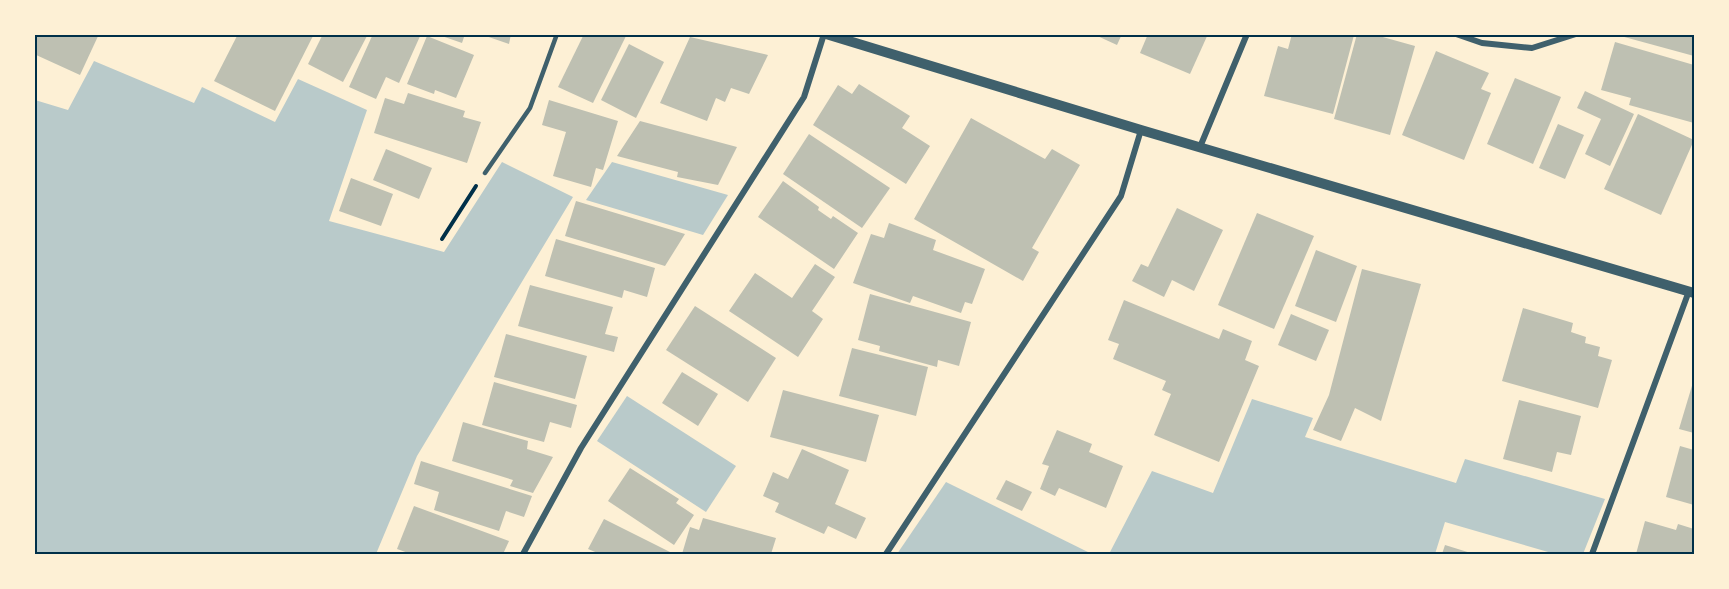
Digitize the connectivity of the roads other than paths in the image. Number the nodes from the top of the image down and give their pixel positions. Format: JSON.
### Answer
{"nodes":[{"id":1,"x":557,"y":34,"type":"edge"},
{"id":2,"x":825,"y":34,"type":"edge"},
{"id":3,"x":1247,"y":34,"type":"edge"},
{"id":4,"x":1456,"y":34,"type":"edge"},
{"id":5,"x":1576,"y":34,"type":"edge"},
{"id":6,"x":1141,"y":130,"type":"junction"},
{"id":7,"x":1200,"y":147,"type":"junction"},
{"id":8,"x":485,"y":173,"type":"road end"},
{"id":9,"x":1692,"y":292,"type":"edge"},
{"id":10,"x":523,"y":555,"type":"edge"},
{"id":11,"x":886,"y":555,"type":"edge"},
{"id":12,"x":1592,"y":555,"type":"edge"}],
"edges":[{"from":1,"to":8,"type":"lane"},
{"from":2,"to":6,"type":"street"},
{"from":2,"to":10,"type":"street"},
{"from":3,"to":7,"type":"street"},
{"from":4,"to":5,"type":"street"},
{"from":6,"to":7,"type":"street"},
{"from":6,"to":11,"type":"street"},
{"from":7,"to":9,"type":"street"},
{"from":9,"to":12,"type":"street"}]}
